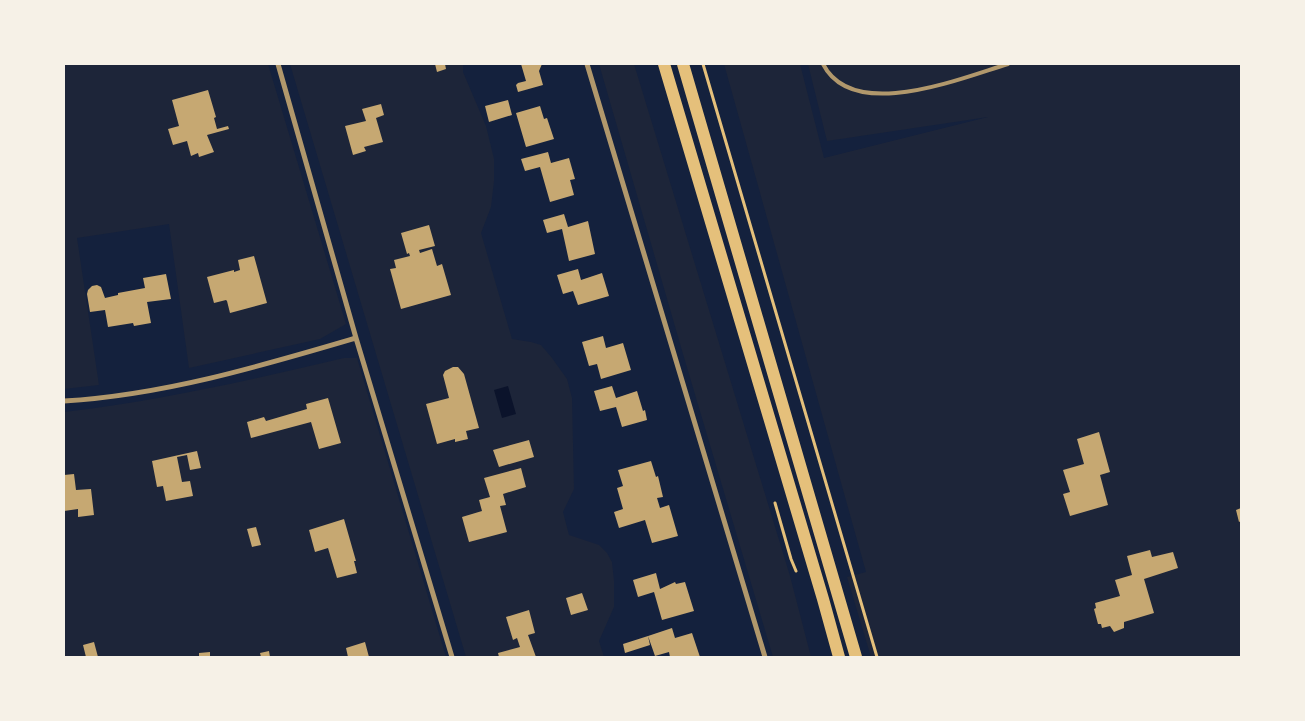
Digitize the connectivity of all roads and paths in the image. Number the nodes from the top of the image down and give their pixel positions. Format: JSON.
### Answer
{"nodes":[{"id":1,"x":278,"y":64,"type":"edge"},
{"id":2,"x":587,"y":64,"type":"edge"},
{"id":3,"x":664,"y":64,"type":"edge"},
{"id":4,"x":683,"y":64,"type":"edge"},
{"id":5,"x":703,"y":64,"type":"edge"},
{"id":6,"x":823,"y":64,"type":"edge"},
{"id":7,"x":1008,"y":64,"type":"edge"},
{"id":8,"x":356,"y":338,"type":"junction"},
{"id":9,"x":64,"y":401,"type":"edge"},
{"id":10,"x":452,"y":657,"type":"edge"},
{"id":11,"x":765,"y":657,"type":"edge"},
{"id":12,"x":839,"y":657,"type":"edge"},
{"id":13,"x":856,"y":657,"type":"edge"},
{"id":14,"x":878,"y":657,"type":"edge"}],
"edges":[{"from":1,"to":8,"type":"street"},
{"from":2,"to":11,"type":"street"},
{"from":3,"to":12,"type":"main road"},
{"from":4,"to":13,"type":"main road"},
{"from":5,"to":14,"type":"path"},
{"from":6,"to":7,"type":"lane"},
{"from":8,"to":9,"type":"street"},
{"from":8,"to":10,"type":"street"}]}
